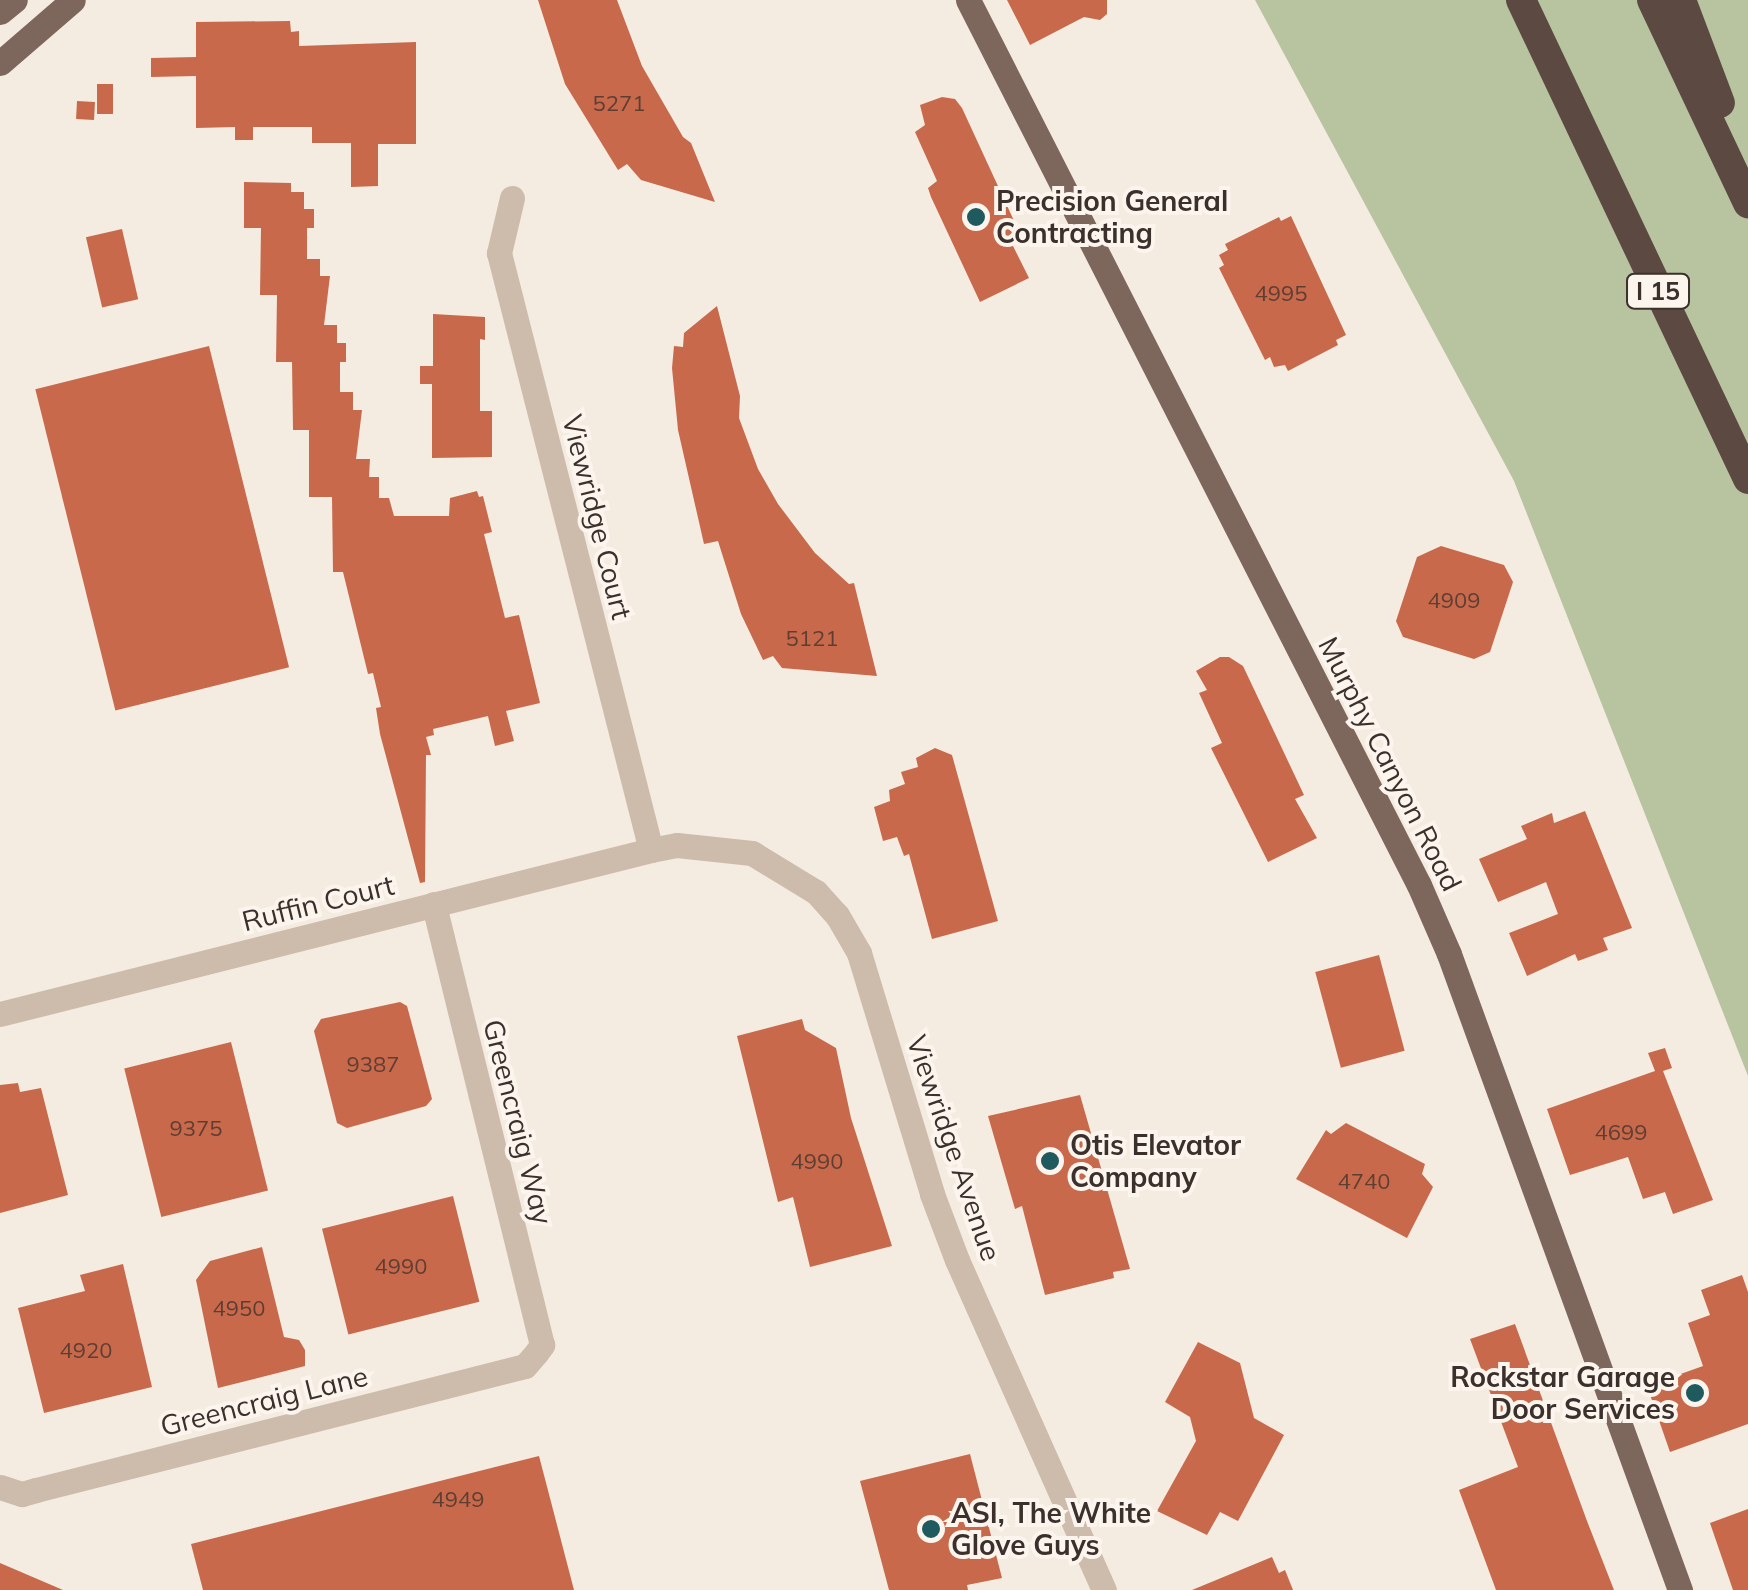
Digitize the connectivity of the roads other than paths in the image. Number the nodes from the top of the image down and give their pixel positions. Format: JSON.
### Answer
{"nodes":[{"id":1,"x":15,"y":0,"type":"edge"},
{"id":2,"x":74,"y":0,"type":"edge"},
{"id":3,"x":968,"y":0,"type":"edge"},
{"id":4,"x":1503,"y":0,"type":"edge"},
{"id":5,"x":1521,"y":0,"type":"edge"},
{"id":6,"x":1652,"y":0,"type":"edge"},
{"id":7,"x":1681,"y":0,"type":"edge"},
{"id":8,"x":0,"y":12,"type":"edge"},
{"id":9,"x":0,"y":63,"type":"edge"},
{"id":10,"x":1568,"y":103,"type":"junction"},
{"id":11,"x":1748,"y":176,"type":"edge"},
{"id":12,"x":512,"y":198,"type":"dead end"},
{"id":13,"x":1748,"y":203,"type":"edge"},
{"id":14,"x":1748,"y":479,"type":"edge"},
{"id":15,"x":651,"y":850,"type":"junction"},
{"id":16,"x":434,"y":904,"type":"junction"},
{"id":17,"x":0,"y":1014,"type":"edge"},
{"id":18,"x":537,"y":1352,"type":"joint"},
{"id":19,"x":0,"y":1486,"type":"edge"},
{"id":20,"x":1104,"y":1590,"type":"edge"},
{"id":21,"x":1680,"y":1590,"type":"edge"}],
"edges":[{"from":1,"to":8,"type":"main road"},
{"from":2,"to":9,"type":"main road"},
{"from":3,"to":21,"type":"main road","name":"Murphy Canyon Road"},
{"from":4,"to":10,"type":"highway"},
{"from":5,"to":10,"type":"highway","number":"I 15"},
{"from":6,"to":13,"type":"highway"},
{"from":7,"to":11,"type":"highway"},
{"from":10,"to":14,"type":"highway","number":"I 15"},
{"from":12,"to":15,"type":"street","name":"Viewridge Court"},
{"from":15,"to":16,"type":"street","name":"Ruffin Court"},
{"from":15,"to":20,"type":"street","name":"Viewridge Avenue"},
{"from":16,"to":17,"type":"street","name":"Ruffin Court"},
{"from":16,"to":18,"type":"street","name":"Greencraig Way"},
{"from":18,"to":19,"type":"street","name":"Greencraig Lane"}]}
